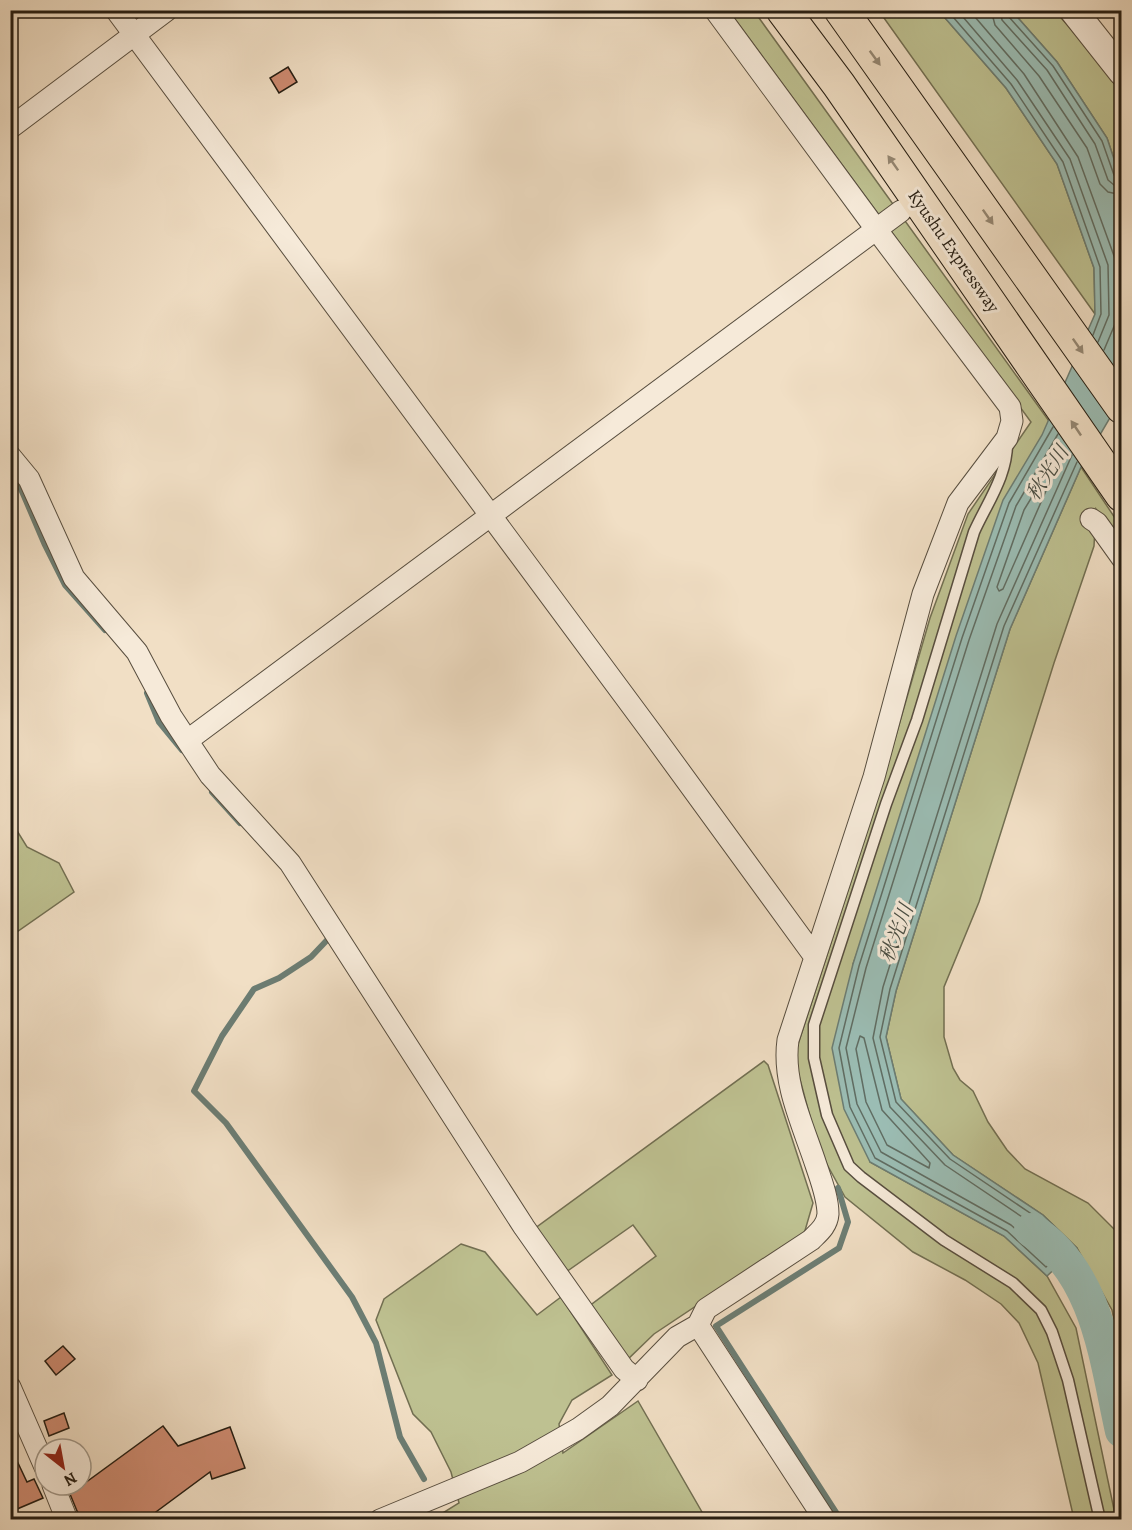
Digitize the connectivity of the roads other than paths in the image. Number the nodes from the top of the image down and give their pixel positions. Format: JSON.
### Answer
{"nodes":[{"id":1,"x":116,"y":10,"type":"edge"},
{"id":2,"x":167,"y":10,"type":"edge"},
{"id":3,"x":715,"y":10,"type":"edge"},
{"id":4,"x":783,"y":10,"type":"edge"},
{"id":5,"x":841,"y":10,"type":"edge"},
{"id":6,"x":1073,"y":10,"type":"edge"},
{"id":7,"x":134,"y":35,"type":"junction"},
{"id":8,"x":1122,"y":72,"type":"edge"},
{"id":9,"x":10,"y":128,"type":"edge"},
{"id":10,"x":901,"y":211,"type":"dead end"},
{"id":11,"x":876,"y":230,"type":"junction"},
{"id":12,"x":1122,"y":407,"type":"edge"},
{"id":13,"x":1007,"y":438,"type":"junction"},
{"id":14,"x":10,"y":456,"type":"edge"},
{"id":15,"x":1115,"y":486,"type":"edge"},
{"id":16,"x":489,"y":516,"type":"junction"},
{"id":17,"x":1091,"y":519,"type":"dead end"},
{"id":18,"x":1122,"y":558,"type":"edge"},
{"id":19,"x":188,"y":740,"type":"junction"},
{"id":20,"x":814,"y":957,"type":"junction"},
{"id":21,"x":698,"y":1325,"type":"junction"},
{"id":22,"x":637,"y":1380,"type":"junction"},
{"id":23,"x":10,"y":1386,"type":"edge"},
{"id":24,"x":33,"y":1439,"type":"edge"},
{"id":25,"x":58,"y":1497,"type":"edge"},
{"id":26,"x":67,"y":1520,"type":"edge"},
{"id":27,"x":380,"y":1520,"type":"edge"},
{"id":28,"x":825,"y":1520,"type":"edge"},
{"id":29,"x":1100,"y":1520,"type":"edge"}],
"edges":[{"from":1,"to":7,"type":"street"},
{"from":2,"to":7,"type":"street"},
{"from":3,"to":11,"type":"street"},
{"from":15,"to":4,"type":"highway","name":"Kyushu Expressway","one_way":true},
{"from":5,"to":12,"type":"highway","one_way":true},
{"from":6,"to":8,"type":"street"},
{"from":7,"to":9,"type":"street"},
{"from":7,"to":16,"type":"street"},
{"from":10,"to":11,"type":"street"},
{"from":11,"to":13,"type":"street"},
{"from":11,"to":16,"type":"street"},
{"from":13,"to":20,"type":"street"},
{"from":13,"to":29,"type":"lane"},
{"from":14,"to":19,"type":"street"},
{"from":16,"to":19,"type":"street"},
{"from":16,"to":20,"type":"street"},
{"from":17,"to":18,"type":"street"},
{"from":19,"to":22,"type":"street"},
{"from":20,"to":21,"type":"street"},
{"from":21,"to":22,"type":"street"},
{"from":21,"to":28,"type":"street"},
{"from":22,"to":27,"type":"street"},
{"from":23,"to":24,"type":"street"},
{"from":25,"to":26,"type":"street"}]}
